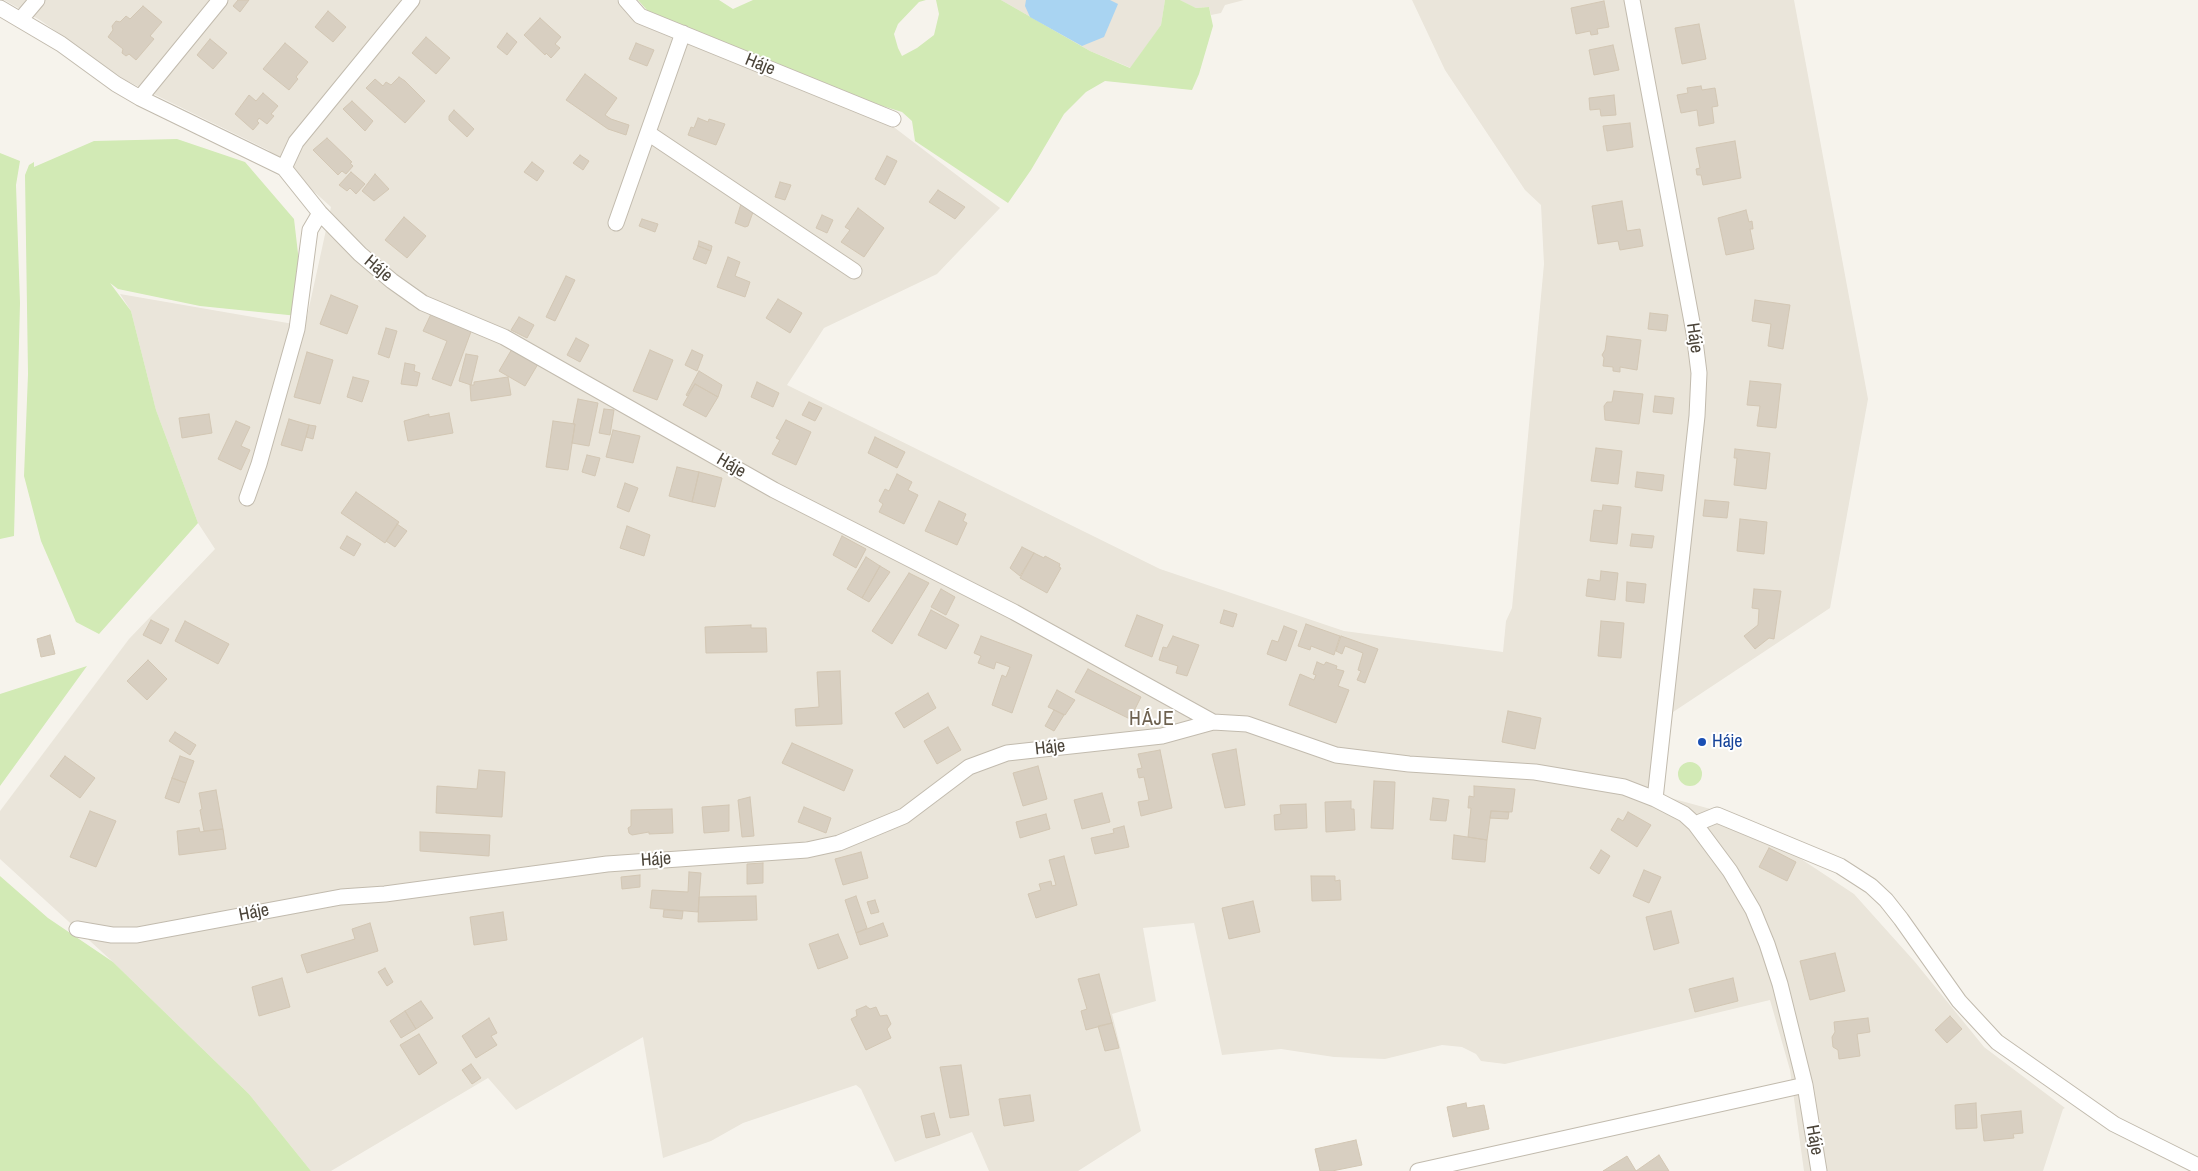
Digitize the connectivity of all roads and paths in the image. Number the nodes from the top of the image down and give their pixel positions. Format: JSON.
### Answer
{"nodes":[{"id":1,"x":37,"y":0,"type":"edge"},
{"id":2,"x":220,"y":0,"type":"edge"},
{"id":3,"x":412,"y":0,"type":"edge"},
{"id":4,"x":626,"y":0,"type":"edge"},
{"id":5,"x":1632,"y":0,"type":"edge"},
{"id":6,"x":0,"y":8,"type":"edge"},
{"id":7,"x":21,"y":20,"type":"junction"},
{"id":8,"x":683,"y":33,"type":"junction"},
{"id":9,"x":140,"y":98,"type":"junction"},
{"id":10,"x":893,"y":118,"type":"dead end"},
{"id":11,"x":648,"y":133,"type":"junction"},
{"id":12,"x":284,"y":168,"type":"junction"},
{"id":13,"x":320,"y":213,"type":"junction"},
{"id":14,"x":616,"y":224,"type":"dead end"},
{"id":15,"x":854,"y":271,"type":"dead end"},
{"id":16,"x":247,"y":498,"type":"dead end"},
{"id":17,"x":1213,"y":722,"type":"junction"},
{"id":18,"x":1654,"y":799,"type":"junction"},
{"id":19,"x":1695,"y":824,"type":"junction"},
{"id":20,"x":77,"y":928,"type":"dead end"},
{"id":21,"x":1805,"y":1085,"type":"junction"},
{"id":22,"x":2198,"y":1166,"type":"edge"},
{"id":23,"x":1418,"y":1171,"type":"edge"},
{"id":24,"x":1819,"y":1171,"type":"edge"}],
"edges":[{"from":1,"to":7,"type":"street"},
{"from":2,"to":9,"type":"street"},
{"from":3,"to":12,"type":"street"},
{"from":4,"to":8,"type":"street","name":"Háje"},
{"from":5,"to":18,"type":"street","name":"Háje"},
{"from":6,"to":7,"type":"street"},
{"from":7,"to":9,"type":"street"},
{"from":8,"to":10,"type":"street","name":"Háje"},
{"from":8,"to":11,"type":"street"},
{"from":9,"to":12,"type":"street"},
{"from":11,"to":14,"type":"street"},
{"from":11,"to":15,"type":"street"},
{"from":12,"to":13,"type":"street","name":"Háje"},
{"from":13,"to":16,"type":"street"},
{"from":13,"to":17,"type":"street","name":"Háje"},
{"from":17,"to":18,"type":"street","name":"Háje"},
{"from":17,"to":20,"type":"street","name":"Háje"},
{"from":18,"to":19,"type":"street","name":"Háje"},
{"from":19,"to":21,"type":"street","name":"Háje"},
{"from":19,"to":22,"type":"street"},
{"from":21,"to":23,"type":"street"},
{"from":21,"to":24,"type":"street","name":"Háje"}]}
